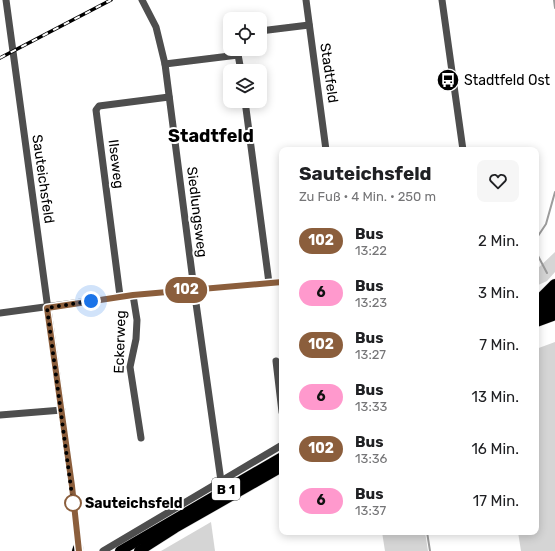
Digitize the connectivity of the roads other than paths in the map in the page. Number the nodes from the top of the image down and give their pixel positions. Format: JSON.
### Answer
{"nodes":[{"id":1,"x":6,"y":0,"type":"edge"},
{"id":2,"x":142,"y":0,"type":"edge"},
{"id":3,"x":306,"y":0,"type":"edge"},
{"id":4,"x":442,"y":0,"type":"edge"},
{"id":5,"x":308,"y":25,"type":"junction"},
{"id":6,"x":267,"y":30,"type":"edge"},
{"id":7,"x":223,"y":54,"type":"edge"},
{"id":8,"x":165,"y":64,"type":"junction"},
{"id":9,"x":169,"y":97,"type":"junction"},
{"id":10,"x":246,"y":108,"type":"edge"},
{"id":11,"x":326,"y":147,"type":"edge"},
{"id":12,"x":462,"y":147,"type":"edge"},
{"id":13,"x":279,"y":282,"type":"edge"},
{"id":14,"x":269,"y":283,"type":"junction"},
{"id":15,"x":555,"y":285,"type":"edge"},
{"id":16,"x":194,"y":289,"type":"junction"},
{"id":17,"x":133,"y":295,"type":"junction"},
{"id":18,"x":120,"y":296,"type":"junction"},
{"id":19,"x":555,"y":296,"type":"edge"},
{"id":20,"x":539,"y":301,"type":"edge"},
{"id":21,"x":539,"y":306,"type":"edge"},
{"id":22,"x":555,"y":306,"type":"edge"},
{"id":23,"x":47,"y":308,"type":"junction"},
{"id":24,"x":0,"y":313,"type":"edge"},
{"id":25,"x":555,"y":314,"type":"edge"},
{"id":26,"x":539,"y":315,"type":"edge"},
{"id":27,"x":539,"y":320,"type":"edge"},
{"id":28,"x":276,"y":362,"type":"dead end"},
{"id":29,"x":279,"y":387,"type":"edge"},
{"id":30,"x":62,"y":410,"type":"junction"},
{"id":31,"x":0,"y":415,"type":"edge"},
{"id":32,"x":141,"y":438,"type":"dead end"},
{"id":33,"x":279,"y":447,"type":"edge"},
{"id":34,"x":279,"y":459,"type":"edge"},
{"id":35,"x":279,"y":469,"type":"edge"},
{"id":36,"x":221,"y":481,"type":"junction"},
{"id":37,"x":78,"y":550,"type":"edge"},
{"id":38,"x":102,"y":551,"type":"edge"},
{"id":39,"x":120,"y":551,"type":"edge"},
{"id":40,"x":139,"y":551,"type":"edge"}],
"edges":[{"from":1,"to":23,"type":"street","name":"Sauteichsfeld"},
{"from":2,"to":8,"type":"street","name":"Siedlungsweg"},
{"from":3,"to":5,"type":"street","name":"Stadtfeld"},
{"from":4,"to":12,"type":"street"},
{"from":5,"to":6,"type":"street"},
{"from":5,"to":11,"type":"street","name":"Stadtfeld"},
{"from":7,"to":8,"type":"street"},
{"from":8,"to":9,"type":"street","name":"Siedlungsweg"},
{"from":9,"to":16,"type":"street","name":"Siedlungsweg"},
{"from":9,"to":18,"type":"street","name":"Ilseweg"},
{"from":10,"to":14,"type":"street"},
{"from":13,"to":14,"type":"street"},
{"from":14,"to":16,"type":"street"},
{"from":15,"to":20,"type":"highway"},
{"from":16,"to":17,"type":"street"},
{"from":16,"to":36,"type":"street","name":"Siedlungsweg"},
{"from":17,"to":18,"type":"street"},
{"from":17,"to":32,"type":"street","name":"Eckerweg"},
{"from":18,"to":23,"type":"street"},
{"from":19,"to":21,"type":"main road"},
{"from":22,"to":26,"type":"main road"},
{"from":23,"to":24,"type":"street"},
{"from":23,"to":30,"type":"street","name":"Sauteichsfeld"},
{"from":25,"to":27,"type":"highway"},
{"from":28,"to":29,"type":"street"},
{"from":30,"to":31,"type":"street"},
{"from":30,"to":37,"type":"street","name":"Sauteichsfeld"},
{"from":33,"to":36,"type":"street"},
{"from":34,"to":39,"type":"main road","number":"B 1"},
{"from":35,"to":40,"type":"main road","number":"B 1"},
{"from":36,"to":38,"type":"street"}]}
